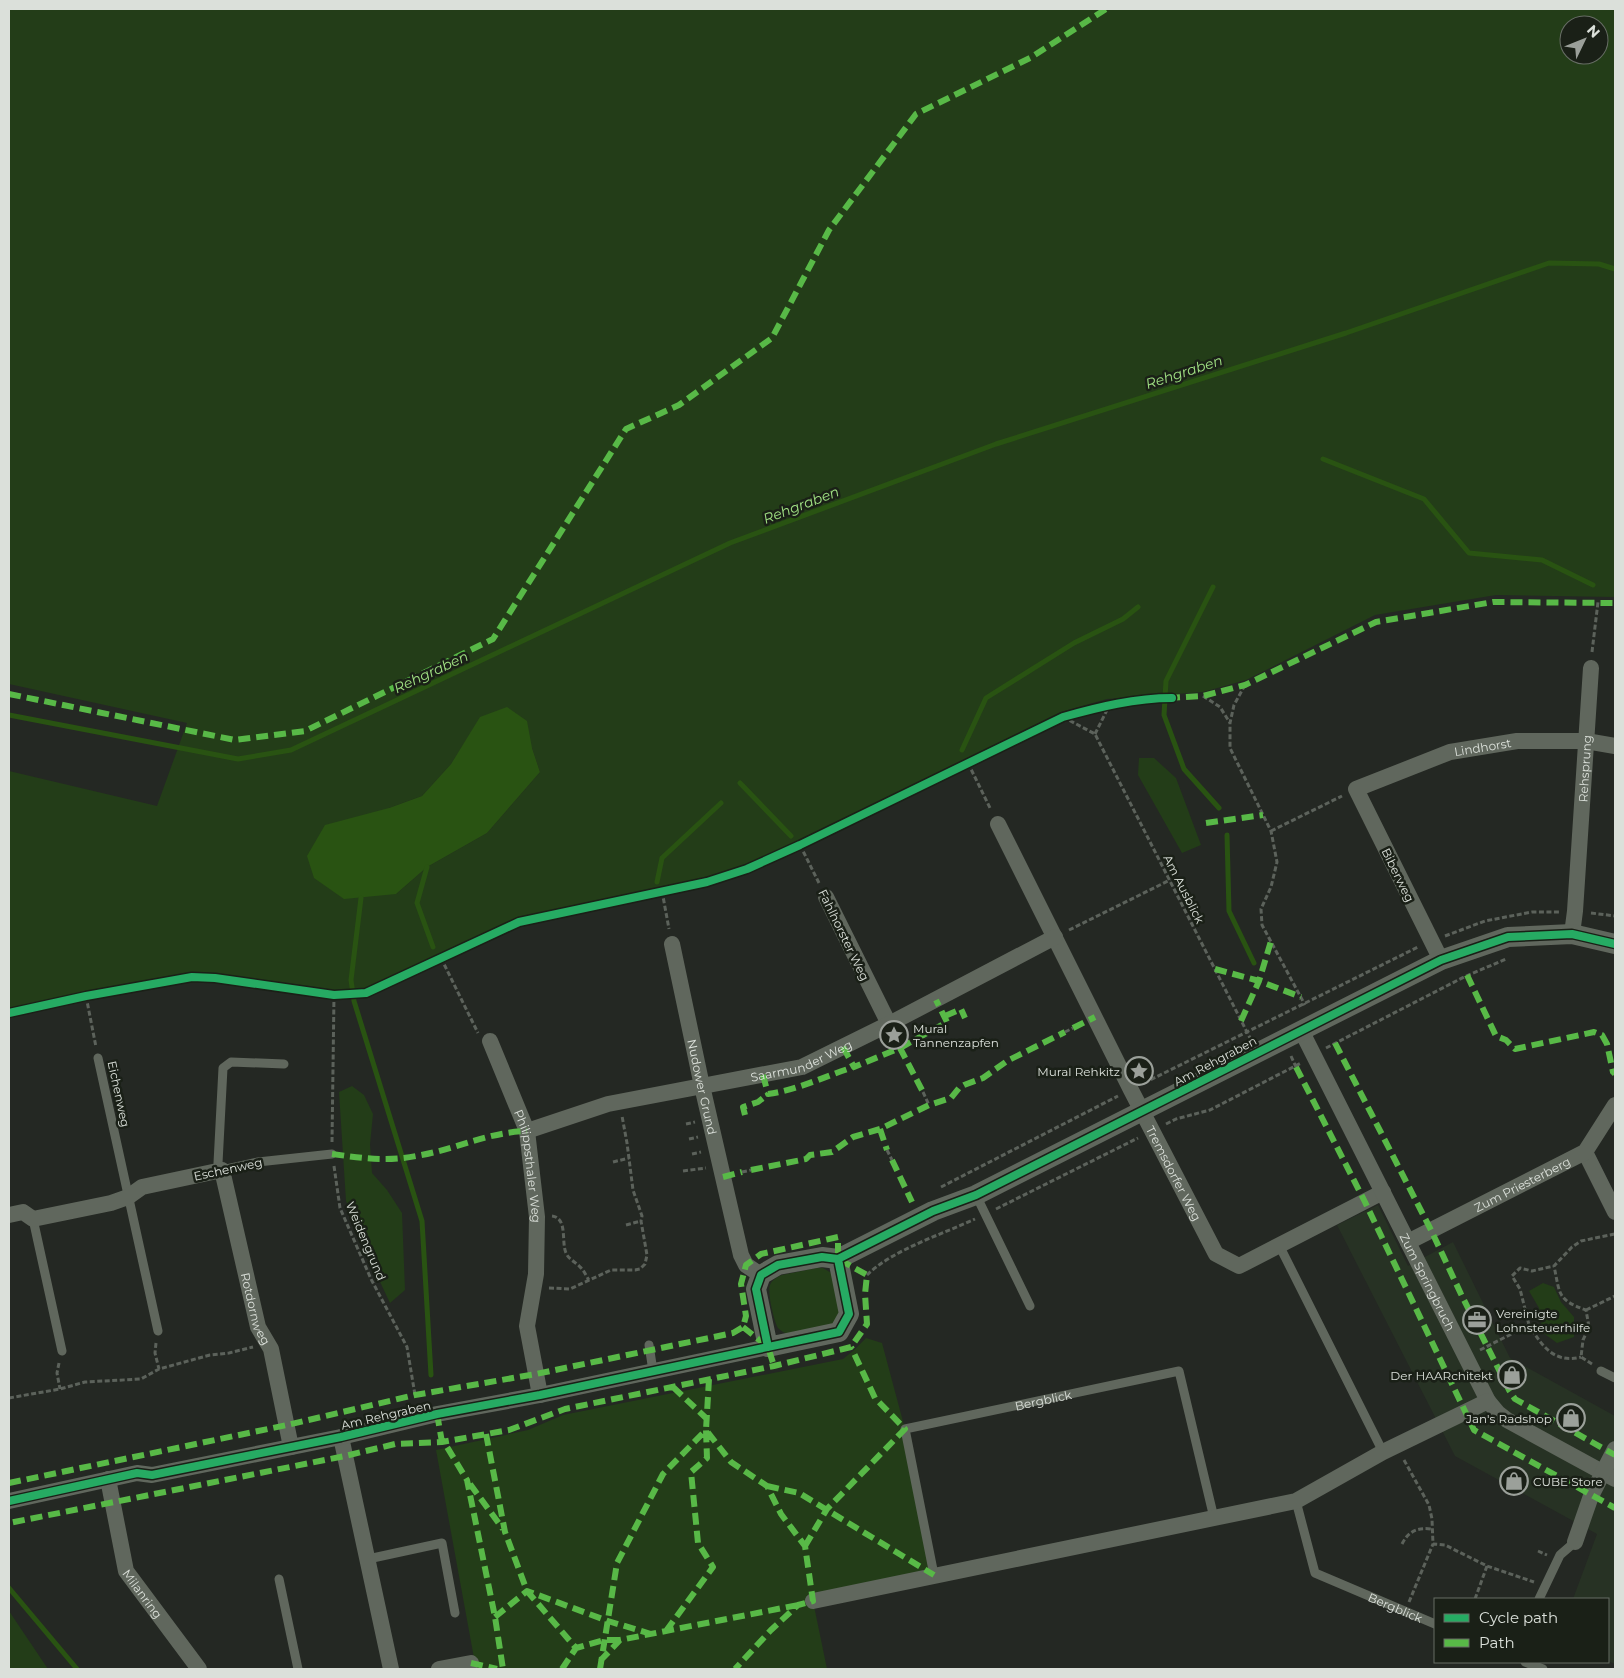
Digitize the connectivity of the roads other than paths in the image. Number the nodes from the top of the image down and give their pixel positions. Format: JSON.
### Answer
{"nodes":[{"id":1,"x":1591,"y":668,"type":"road end"},
{"id":2,"x":1586,"y":741,"type":"junction"},
{"id":3,"x":1615,"y":746,"type":"edge"},
{"id":4,"x":1356,"y":789,"type":"joint"},
{"id":5,"x":998,"y":824,"type":"road end"},
{"id":6,"x":826,"y":897,"type":"road end"},
{"id":7,"x":1572,"y":934,"type":"junction"},
{"id":8,"x":1055,"y":937,"type":"junction"},
{"id":9,"x":672,"y":944,"type":"road end"},
{"id":10,"x":1615,"y":944,"type":"edge"},
{"id":11,"x":1441,"y":960,"type":"junction"},
{"id":12,"x":889,"y":1024,"type":"junction"},
{"id":13,"x":1308,"y":1026,"type":"junction"},
{"id":14,"x":490,"y":1041,"type":"road end"},
{"id":15,"x":98,"y":1058,"type":"road end"},
{"id":16,"x":284,"y":1064,"type":"dead end"},
{"id":17,"x":702,"y":1086,"type":"junction"},
{"id":18,"x":1615,"y":1105,"type":"edge"},
{"id":19,"x":1142,"y":1112,"type":"junction"},
{"id":20,"x":527,"y":1131,"type":"junction"},
{"id":21,"x":1585,"y":1152,"type":"junction"},
{"id":22,"x":332,"y":1154,"type":"road end"},
{"id":23,"x":222,"y":1170,"type":"junction"},
{"id":24,"x":1383,"y":1192,"type":"junction"},
{"id":25,"x":976,"y":1195,"type":"junction"},
{"id":26,"x":128,"y":1197,"type":"junction"},
{"id":27,"x":1615,"y":1212,"type":"edge"},
{"id":28,"x":9,"y":1215,"type":"edge"},
{"id":29,"x":33,"y":1219,"type":"junction"},
{"id":30,"x":1408,"y":1242,"type":"junction"},
{"id":31,"x":1279,"y":1245,"type":"junction"},
{"id":32,"x":838,"y":1259,"type":"junction"},
{"id":33,"x":761,"y":1275,"type":"junction"},
{"id":34,"x":1030,"y":1306,"type":"dead end"},
{"id":35,"x":158,"y":1331,"type":"dead end"},
{"id":36,"x":649,"y":1345,"type":"dead end"},
{"id":37,"x":768,"y":1347,"type":"junction"},
{"id":38,"x":62,"y":1351,"type":"dead end"},
{"id":39,"x":653,"y":1371,"type":"junction"},
{"id":40,"x":1602,"y":1371,"type":"road end"},
{"id":41,"x":1615,"y":1378,"type":"edge"},
{"id":42,"x":540,"y":1395,"type":"junction"},
{"id":43,"x":1488,"y":1401,"type":"junction"},
{"id":44,"x":341,"y":1437,"type":"junction"},
{"id":45,"x":292,"y":1447,"type":"junction"},
{"id":46,"x":1390,"y":1449,"type":"junction"},
{"id":47,"x":1615,"y":1449,"type":"edge"},
{"id":48,"x":1609,"y":1476,"type":"edge"},
{"id":49,"x":108,"y":1479,"type":"junction"},
{"id":50,"x":1296,"y":1500,"type":"junction"},
{"id":51,"x":9,"y":1501,"type":"edge"},
{"id":52,"x":1214,"y":1518,"type":"junction"},
{"id":53,"x":1576,"y":1542,"type":"joint"},
{"id":54,"x":368,"y":1560,"type":"junction"},
{"id":55,"x":934,"y":1575,"type":"junction"},
{"id":56,"x":279,"y":1579,"type":"dead end"},
{"id":57,"x":1539,"y":1598,"type":"edge"},
{"id":58,"x":813,"y":1600,"type":"dead end"},
{"id":59,"x":455,"y":1613,"type":"dead end"},
{"id":60,"x":1434,"y":1624,"type":"edge"},
{"id":61,"x":471,"y":1663,"type":"dead end"},
{"id":62,"x":1528,"y":1663,"type":"edge"},
{"id":63,"x":199,"y":1669,"type":"edge"},
{"id":64,"x":298,"y":1669,"type":"edge"},
{"id":65,"x":391,"y":1669,"type":"edge"},
{"id":66,"x":439,"y":1669,"type":"edge"},
{"id":67,"x":1544,"y":1669,"type":"edge"}],
"edges":[{"from":1,"to":2,"type":"street","name":"Rehsprung"},
{"from":2,"to":3,"type":"street","name":"Lindhorst"},
{"from":2,"to":4,"type":"street","name":"Lindhorst"},
{"from":2,"to":7,"type":"street","name":"Rehsprung"},
{"from":4,"to":11,"type":"street","name":"Biberweg"},
{"from":5,"to":8,"type":"street","name":"Tremsdorfer Weg"},
{"from":6,"to":12,"type":"street","name":"Fahlhorster Weg"},
{"from":7,"to":10,"type":"street","name":"Am Rehgraben"},
{"from":7,"to":11,"type":"street","name":"Am Rehgraben"},
{"from":8,"to":12,"type":"street","name":"Saarmunder Weg"},
{"from":8,"to":19,"type":"street","name":"Tremsdorfer Weg"},
{"from":9,"to":17,"type":"street","name":"Nudower Grund"},
{"from":11,"to":13,"type":"street","name":"Am Rehgraben"},
{"from":12,"to":17,"type":"street","name":"Saarmunder Weg"},
{"from":13,"to":19,"type":"street","name":"Am Rehgraben"},
{"from":13,"to":24,"type":"street","name":"Zum Springbruch"},
{"from":14,"to":20,"type":"street","name":"Philippsthaler Weg"},
{"from":15,"to":26,"type":"lane","name":"Eichenweg"},
{"from":16,"to":23,"type":"lane"},
{"from":17,"to":20,"type":"street","name":"Saarmunder Weg"},
{"from":17,"to":33,"type":"street","name":"Nudower Grund"},
{"from":18,"to":21,"type":"street","name":"Zum Priesterberg"},
{"from":19,"to":25,"type":"street","name":"Am Rehgraben"},
{"from":19,"to":31,"type":"street","name":"Tremsdorfer Weg"},
{"from":20,"to":42,"type":"street","name":"Philippsthaler Weg"},
{"from":21,"to":27,"type":"street"},
{"from":21,"to":30,"type":"street","name":"Zum Priesterberg"},
{"from":22,"to":23,"type":"lane","name":"Eschenweg"},
{"from":23,"to":26,"type":"street","name":"Eschenweg"},
{"from":23,"to":45,"type":"street","name":"Rotdornweg"},
{"from":24,"to":30,"type":"street","name":"Zum Springbruch"},
{"from":24,"to":31,"type":"street","name":"Tremsdorfer Weg"},
{"from":25,"to":32,"type":"street","name":"Am Rehgraben"},
{"from":25,"to":34,"type":"lane"},
{"from":26,"to":29,"type":"street","name":"Eschenweg"},
{"from":26,"to":35,"type":"lane"},
{"from":28,"to":29,"type":"street","name":"Eschenweg"},
{"from":29,"to":38,"type":"lane"},
{"from":30,"to":43,"type":"street","name":"Zum Springbruch"},
{"from":31,"to":46,"type":"lane"},
{"from":32,"to":33,"type":"street","name":"Am Rehgraben"},
{"from":32,"to":37,"type":"street","name":"Am Rehgraben"},
{"from":33,"to":37,"type":"street"},
{"from":36,"to":39,"type":"lane"},
{"from":37,"to":39,"type":"street","name":"Am Rehgraben"},
{"from":39,"to":42,"type":"street","name":"Am Rehgraben"},
{"from":40,"to":41,"type":"lane"},
{"from":42,"to":44,"type":"street","name":"Am Rehgraben"},
{"from":43,"to":46,"type":"street"},
{"from":43,"to":48,"type":"street","name":"Zum Springbruch"},
{"from":44,"to":45,"type":"street","name":"Am Rehgraben"},
{"from":44,"to":54,"type":"street"},
{"from":45,"to":49,"type":"street","name":"Am Rehgraben"},
{"from":46,"to":50,"type":"street"},
{"from":47,"to":48,"type":"street"},
{"from":48,"to":53,"type":"street"},
{"from":49,"to":51,"type":"street","name":"Am Rehgraben"},
{"from":49,"to":63,"type":"street","name":"Milanring"},
{"from":50,"to":52,"type":"street"},
{"from":50,"to":60,"type":"lane","name":"Bergblick"},
{"from":52,"to":55,"type":"street"},
{"from":52,"to":55,"type":"lane","name":"Bergblick"},
{"from":53,"to":57,"type":"lane"},
{"from":54,"to":59,"type":"lane"},
{"from":54,"to":65,"type":"street"},
{"from":55,"to":58,"type":"street"},
{"from":56,"to":64,"type":"lane"},
{"from":61,"to":66,"type":"street"},
{"from":62,"to":67,"type":"lane"}]}
